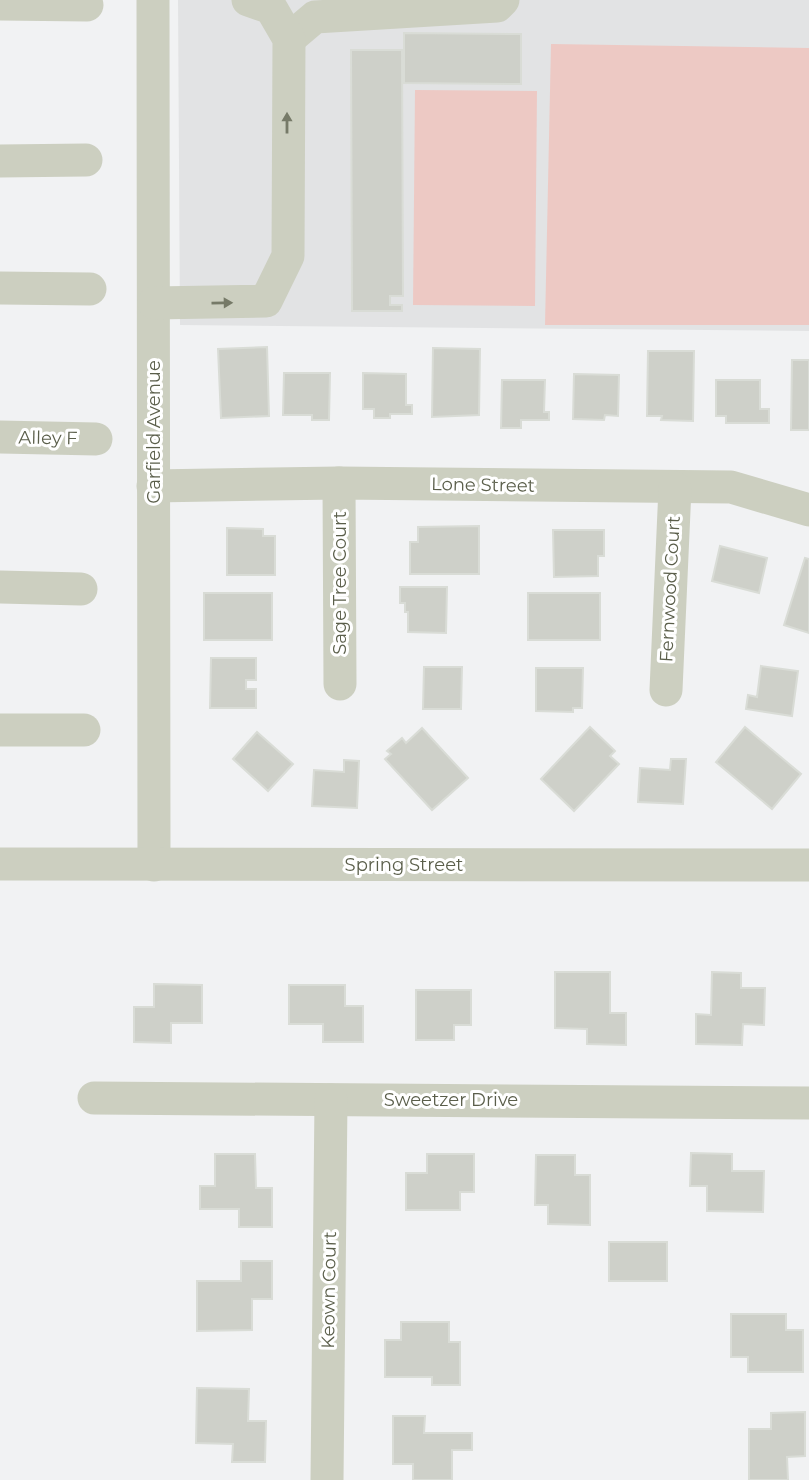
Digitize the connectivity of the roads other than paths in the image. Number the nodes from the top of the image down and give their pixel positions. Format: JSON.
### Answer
{"nodes":[{"id":1,"x":153,"y":0,"type":"edge"},
{"id":2,"x":248,"y":0,"type":"edge"},
{"id":3,"x":503,"y":0,"type":"edge"},
{"id":4,"x":0,"y":4,"type":"edge"},
{"id":5,"x":87,"y":5,"type":"dead end"},
{"id":6,"x":289,"y":39,"type":"junction"},
{"id":7,"x":86,"y":160,"type":"dead end"},
{"id":8,"x":0,"y":161,"type":"edge"},
{"id":9,"x":0,"y":288,"type":"edge"},
{"id":10,"x":90,"y":289,"type":"dead end"},
{"id":11,"x":154,"y":303,"type":"junction"},
{"id":12,"x":0,"y":437,"type":"edge"},
{"id":13,"x":96,"y":439,"type":"dead end"},
{"id":14,"x":339,"y":483,"type":"junction"},
{"id":15,"x":153,"y":486,"type":"junction"},
{"id":16,"x":675,"y":488,"type":"junction"},
{"id":17,"x":809,"y":510,"type":"edge"},
{"id":18,"x":0,"y":587,"type":"edge"},
{"id":19,"x":81,"y":589,"type":"dead end"},
{"id":20,"x":340,"y":684,"type":"dead end"},
{"id":21,"x":666,"y":690,"type":"dead end"},
{"id":22,"x":0,"y":730,"type":"edge"},
{"id":23,"x":84,"y":730,"type":"dead end"},
{"id":24,"x":0,"y":864,"type":"edge"},
{"id":25,"x":154,"y":865,"type":"junction"},
{"id":26,"x":809,"y":865,"type":"edge"},
{"id":27,"x":94,"y":1098,"type":"dead end"},
{"id":28,"x":331,"y":1100,"type":"junction"},
{"id":29,"x":809,"y":1103,"type":"edge"},
{"id":30,"x":327,"y":1480,"type":"edge"}],
"edges":[{"from":1,"to":11,"type":"street","name":"Garfield Avenue"},
{"from":2,"to":6,"type":"street"},
{"from":3,"to":6,"type":"street"},
{"from":4,"to":5,"type":"street"},
{"from":11,"to":6,"type":"street","one_way":true},
{"from":7,"to":8,"type":"street"},
{"from":9,"to":10,"type":"street"},
{"from":11,"to":15,"type":"street","name":"Garfield Avenue"},
{"from":12,"to":13,"type":"street","name":"Alley F"},
{"from":14,"to":15,"type":"street","name":"Lone Street"},
{"from":14,"to":16,"type":"street","name":"Lone Street"},
{"from":14,"to":20,"type":"street","name":"Sage Tree Court"},
{"from":15,"to":25,"type":"street","name":"Garfield Avenue"},
{"from":16,"to":17,"type":"street","name":"Lone Street"},
{"from":16,"to":21,"type":"street","name":"Fernwood Court"},
{"from":18,"to":19,"type":"street"},
{"from":22,"to":23,"type":"street"},
{"from":24,"to":25,"type":"street","name":"Spring Street"},
{"from":25,"to":26,"type":"street","name":"Spring Street"},
{"from":27,"to":28,"type":"street","name":"Sweetzer Drive"},
{"from":28,"to":29,"type":"street","name":"Sweetzer Drive"},
{"from":28,"to":30,"type":"street","name":"Keown Court"}]}
